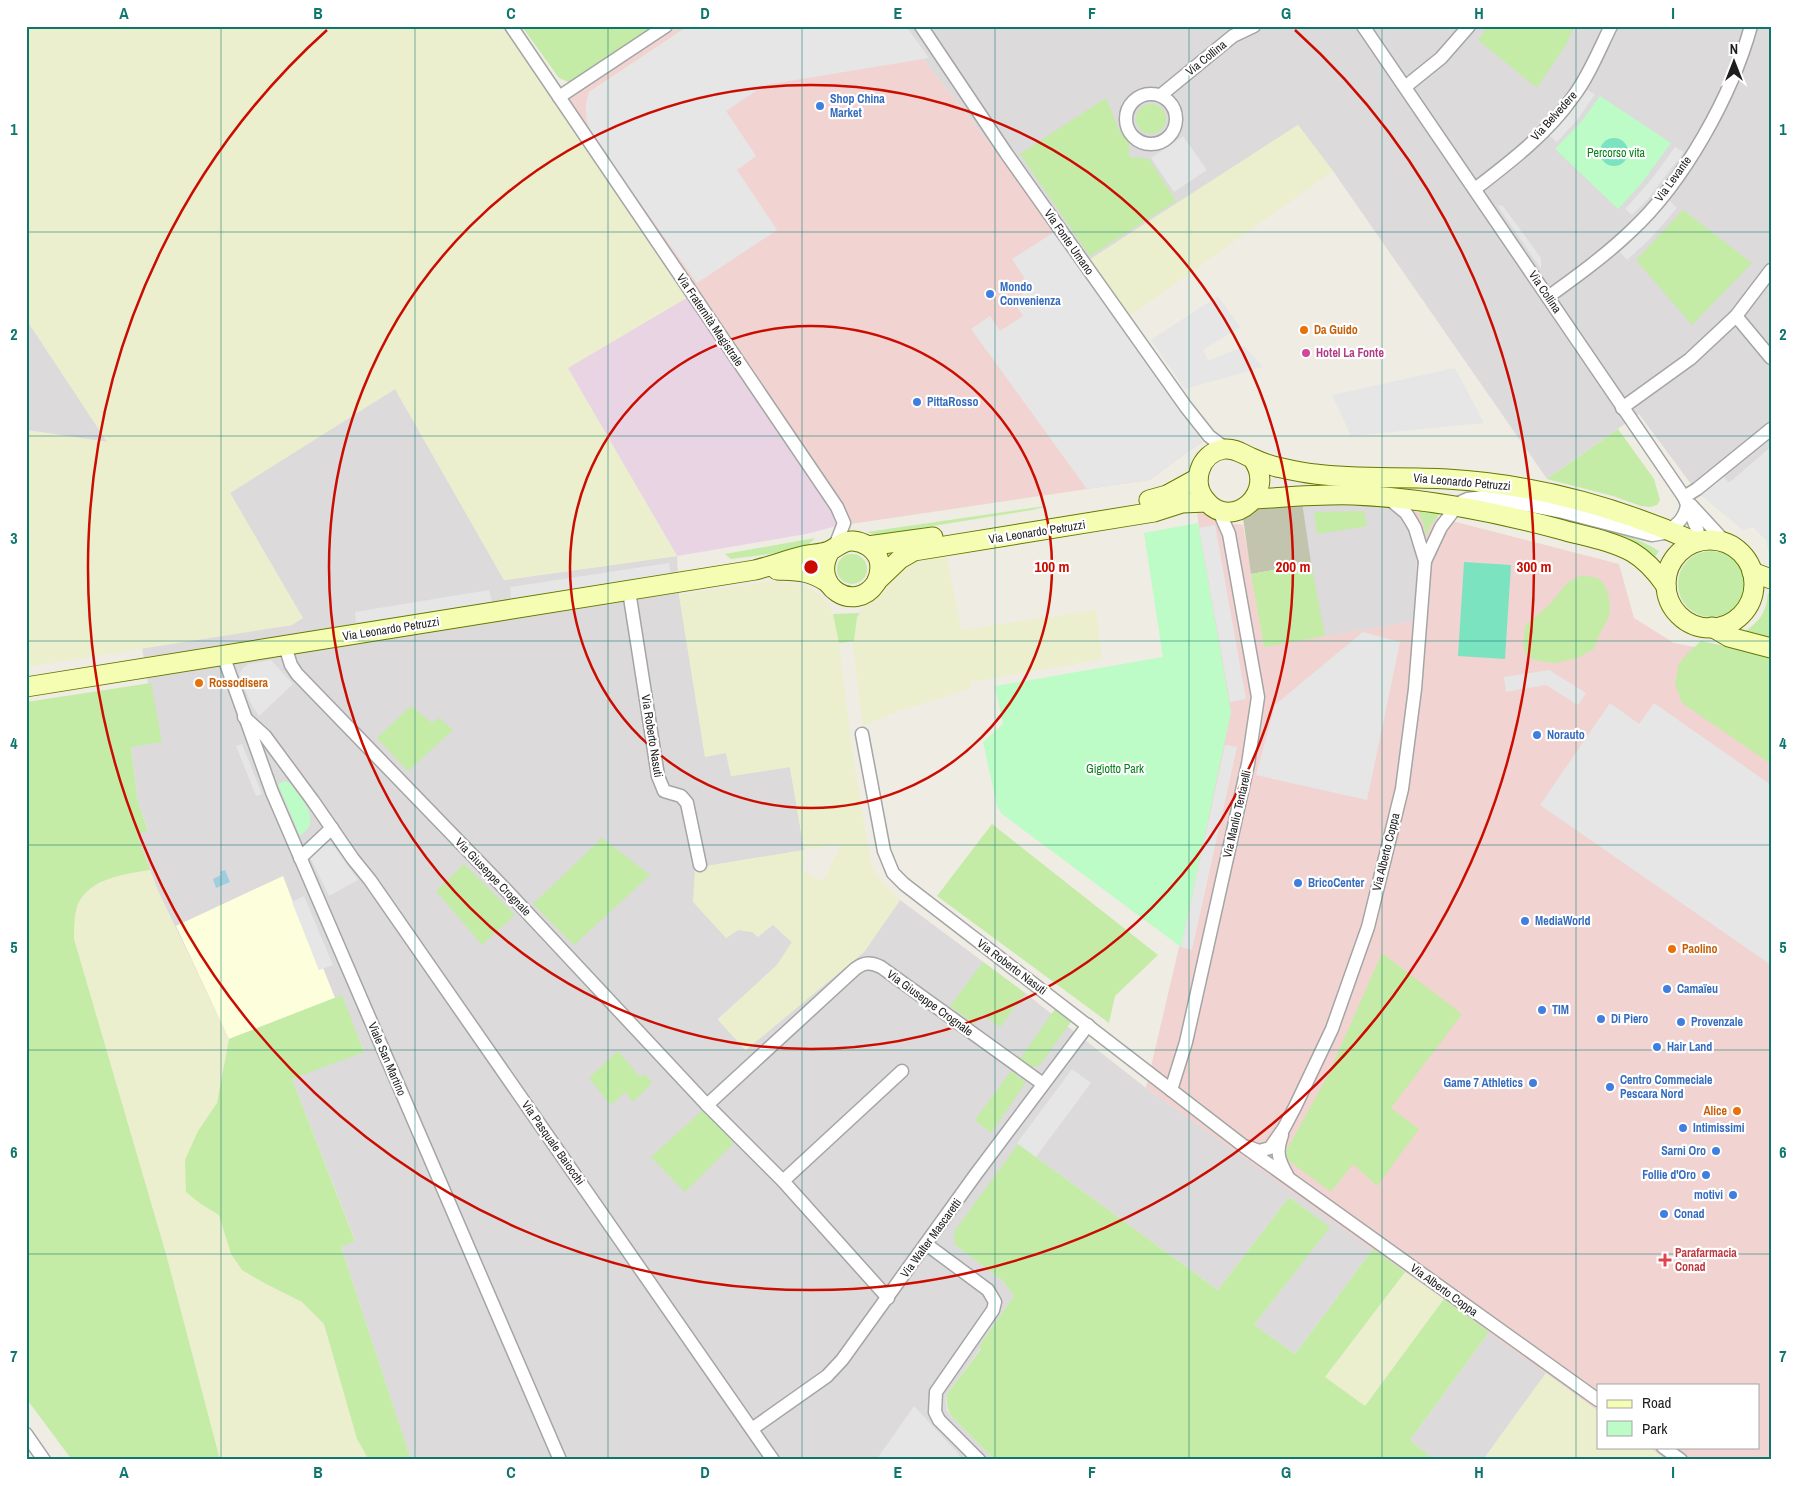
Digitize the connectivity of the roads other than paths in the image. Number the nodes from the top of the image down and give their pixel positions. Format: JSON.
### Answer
{"nodes":[{"id":1,"x":511,"y":26,"type":"edge"},
{"id":2,"x":666,"y":26,"type":"edge"},
{"id":3,"x":921,"y":26,"type":"edge"},
{"id":4,"x":1254,"y":26,"type":"edge"},
{"id":5,"x":1363,"y":26,"type":"edge"},
{"id":6,"x":1469,"y":26,"type":"edge"},
{"id":7,"x":1611,"y":26,"type":"edge"},
{"id":8,"x":1751,"y":26,"type":"edge"},
{"id":9,"x":1405,"y":87,"type":"junction"},
{"id":10,"x":1160,"y":95,"type":"junction"},
{"id":11,"x":559,"y":97,"type":"junction"},
{"id":12,"x":1475,"y":188,"type":"junction"},
{"id":13,"x":1771,"y":270,"type":"edge"},
{"id":14,"x":1548,"y":297,"type":"junction"},
{"id":15,"x":1736,"y":316,"type":"junction"},
{"id":16,"x":1771,"y":358,"type":"edge"},
{"id":17,"x":1622,"y":408,"type":"junction"},
{"id":18,"x":1771,"y":429,"type":"edge"},
{"id":19,"x":1226,"y":449,"type":"junction"},
{"id":20,"x":1252,"y":458,"type":"junction"},
{"id":21,"x":1198,"y":478,"type":"junction"},
{"id":22,"x":1388,"y":497,"type":"junction"},
{"id":23,"x":1255,"y":499,"type":"junction"},
{"id":24,"x":1686,"y":501,"type":"junction"},
{"id":25,"x":1212,"y":506,"type":"junction"},
{"id":26,"x":1457,"y":506,"type":"junction"},
{"id":27,"x":1238,"y":510,"type":"junction"},
{"id":28,"x":1668,"y":530,"type":"junction"},
{"id":29,"x":1229,"y":534,"type":"junction"},
{"id":30,"x":1698,"y":542,"type":"junction"},
{"id":31,"x":1726,"y":543,"type":"junction"},
{"id":32,"x":868,"y":546,"type":"junction"},
{"id":33,"x":833,"y":548,"type":"junction"},
{"id":34,"x":1425,"y":561,"type":"junction"},
{"id":35,"x":755,"y":570,"type":"junction"},
{"id":36,"x":1752,"y":572,"type":"junction"},
{"id":37,"x":1771,"y":579,"type":"edge"},
{"id":38,"x":877,"y":581,"type":"junction"},
{"id":39,"x":827,"y":582,"type":"junction"},
{"id":40,"x":1666,"y":586,"type":"junction"},
{"id":41,"x":629,"y":591,"type":"junction"},
{"id":42,"x":1712,"y":627,"type":"junction"},
{"id":43,"x":285,"y":646,"type":"junction"},
{"id":44,"x":1771,"y":648,"type":"edge"},
{"id":45,"x":223,"y":655,"type":"junction"},
{"id":46,"x":26,"y":687,"type":"edge"},
{"id":47,"x":244,"y":717,"type":"junction"},
{"id":48,"x":862,"y":734,"type":"dead end"},
{"id":49,"x":285,"y":764,"type":"junction"},
{"id":50,"x":264,"y":772,"type":"junction"},
{"id":51,"x":332,"y":828,"type":"junction"},
{"id":52,"x":300,"y":858,"type":"junction"},
{"id":53,"x":700,"y":865,"type":"dead end"},
{"id":54,"x":1088,"y":1025,"type":"junction"},
{"id":55,"x":902,"y":1071,"type":"dead end"},
{"id":56,"x":1043,"y":1084,"type":"junction"},
{"id":57,"x":1171,"y":1090,"type":"junction"},
{"id":58,"x":707,"y":1105,"type":"junction"},
{"id":59,"x":1284,"y":1128,"type":"junction"},
{"id":60,"x":1246,"y":1147,"type":"junction"},
{"id":61,"x":1290,"y":1179,"type":"junction"},
{"id":62,"x":783,"y":1181,"type":"junction"},
{"id":63,"x":926,"y":1244,"type":"junction"},
{"id":64,"x":888,"y":1298,"type":"junction"},
{"id":65,"x":1597,"y":1399,"type":"edge"},
{"id":66,"x":752,"y":1429,"type":"junction"},
{"id":67,"x":26,"y":1434,"type":"edge"},
{"id":68,"x":1664,"y":1448,"type":"edge"},
{"id":69,"x":44,"y":1460,"type":"edge"},
{"id":70,"x":560,"y":1460,"type":"edge"},
{"id":71,"x":773,"y":1460,"type":"edge"},
{"id":72,"x":979,"y":1460,"type":"edge"},
{"id":73,"x":1681,"y":1460,"type":"edge"}],
"edges":[{"from":1,"to":11,"type":"street","name":"Via Fraternità Magistrale"},
{"from":2,"to":11,"type":"street"},
{"from":3,"to":19,"type":"street","name":"Via Fonte Umano"},
{"from":4,"to":10,"type":"street","name":"Via Collina"},
{"from":5,"to":9,"type":"street","name":"Via Collina"},
{"from":6,"to":9,"type":"street"},
{"from":7,"to":12,"type":"street","name":"Via Belvedere"},
{"from":8,"to":14,"type":"street","name":"Via Levante"},
{"from":9,"to":12,"type":"street","name":"Via Collina"},
{"from":10,"to":10,"type":"street"},
{"from":11,"to":33,"type":"street","name":"Via Fraternità Magistrale"},
{"from":12,"to":14,"type":"street","name":"Via Collina"},
{"from":13,"to":15,"type":"street"},
{"from":14,"to":17,"type":"street","name":"Via Collina"},
{"from":15,"to":16,"type":"street"},
{"from":15,"to":17,"type":"street"},
{"from":17,"to":24,"type":"street","name":"Via Collina"},
{"from":18,"to":24,"type":"street"},
{"from":19,"to":20,"type":"main road"},
{"from":19,"to":21,"type":"main road"},
{"from":20,"to":23,"type":"main road"},
{"from":20,"to":28,"type":"main road","name":"Via Leonardo Petruzzi"},
{"from":21,"to":25,"type":"main road"},
{"from":21,"to":32,"type":"main road","name":"Via Leonardo Petruzzi"},
{"from":22,"to":23,"type":"main road","name":"Via Leonardo Petruzzi"},
{"from":22,"to":26,"type":"main road","name":"Via Leonardo Petruzzi"},
{"from":22,"to":34,"type":"street","name":"Via Alberto Coppa"},
{"from":23,"to":27,"type":"main road"},
{"from":24,"to":28,"type":"street"},
{"from":24,"to":30,"type":"street","name":"Via Collina"},
{"from":24,"to":31,"type":"street","name":"Via Collina"},
{"from":25,"to":27,"type":"main road"},
{"from":25,"to":29,"type":"street","name":"Via Manlio Tentarelli"},
{"from":25,"to":38,"type":"main road","name":"Via Leonardo Petruzzi"},
{"from":26,"to":28,"type":"street","name":"Via Leonardo Petruzzi"},
{"from":26,"to":34,"type":"street","name":"Via Alberto Coppa"},
{"from":26,"to":40,"type":"main road","name":"Via Leonardo Petruzzi"},
{"from":27,"to":29,"type":"street"},
{"from":28,"to":30,"type":"main road","name":"Via Leonardo Petruzzi"},
{"from":29,"to":57,"type":"street","name":"Via Manlio Tentarelli"},
{"from":30,"to":31,"type":"main road"},
{"from":30,"to":40,"type":"main road"},
{"from":31,"to":36,"type":"main road"},
{"from":32,"to":33,"type":"main road"},
{"from":32,"to":38,"type":"main road"},
{"from":33,"to":35,"type":"main road","name":"Via Leonardo Petruzzi"},
{"from":33,"to":39,"type":"main road"},
{"from":34,"to":59,"type":"street","name":"Via Alberto Coppa"},
{"from":35,"to":39,"type":"main road","name":"Via Leonardo Petruzzi"},
{"from":35,"to":41,"type":"main road","name":"Via Leonardo Petruzzi"},
{"from":36,"to":37,"type":"main road"},
{"from":36,"to":42,"type":"main road"},
{"from":38,"to":39,"type":"main road"},
{"from":40,"to":42,"type":"main road"},
{"from":41,"to":43,"type":"main road","name":"Via Leonardo Petruzzi"},
{"from":41,"to":53,"type":"street","name":"Via Roberto Nasuti"},
{"from":42,"to":44,"type":"main road"},
{"from":43,"to":45,"type":"main road","name":"Via Leonardo Petruzzi"},
{"from":43,"to":58,"type":"street","name":"Via Giuseppe Crognale"},
{"from":45,"to":46,"type":"main road","name":"Via Leonardo Petruzzi"},
{"from":45,"to":47,"type":"street","name":"Viale San Martino"},
{"from":47,"to":49,"type":"street","name":"Via Pasquale Baiocchi"},
{"from":47,"to":50,"type":"street","name":"Viale San Martino"},
{"from":48,"to":54,"type":"street","name":"Via Roberto Nasuti"},
{"from":49,"to":50,"type":"street"},
{"from":49,"to":51,"type":"street","name":"Via Pasquale Baiocchi"},
{"from":50,"to":52,"type":"street","name":"Viale San Martino"},
{"from":51,"to":52,"type":"street"},
{"from":51,"to":66,"type":"street","name":"Via Pasquale Baiocchi"},
{"from":52,"to":70,"type":"street","name":"Viale San Martino"},
{"from":54,"to":56,"type":"street","name":"Via Walter Mascaretti"},
{"from":54,"to":57,"type":"street","name":"Via Roberto Nasuti"},
{"from":55,"to":62,"type":"street"},
{"from":56,"to":58,"type":"street","name":"Via Giuseppe Crognale"},
{"from":56,"to":63,"type":"street","name":"Via Walter Mascaretti"},
{"from":57,"to":60,"type":"street","name":"Via Roberto Nasuti"},
{"from":58,"to":62,"type":"street","name":"Via Giuseppe Crognale"},
{"from":59,"to":60,"type":"street","name":"Via Alberto Coppa"},
{"from":59,"to":61,"type":"street","name":"Via Alberto Coppa"},
{"from":60,"to":61,"type":"street","name":"Via Alberto Coppa"},
{"from":61,"to":65,"type":"street","name":"Via Alberto Coppa"},
{"from":62,"to":64,"type":"street","name":"Via Giuseppe Crognale"},
{"from":63,"to":64,"type":"street","name":"Via Walter Mascaretti"},
{"from":63,"to":72,"type":"street"},
{"from":64,"to":66,"type":"street","name":"Via Walter Mascaretti"},
{"from":66,"to":71,"type":"street","name":"Via Pasquale Baiocchi"},
{"from":67,"to":69,"type":"street"},
{"from":68,"to":73,"type":"street"}]}
